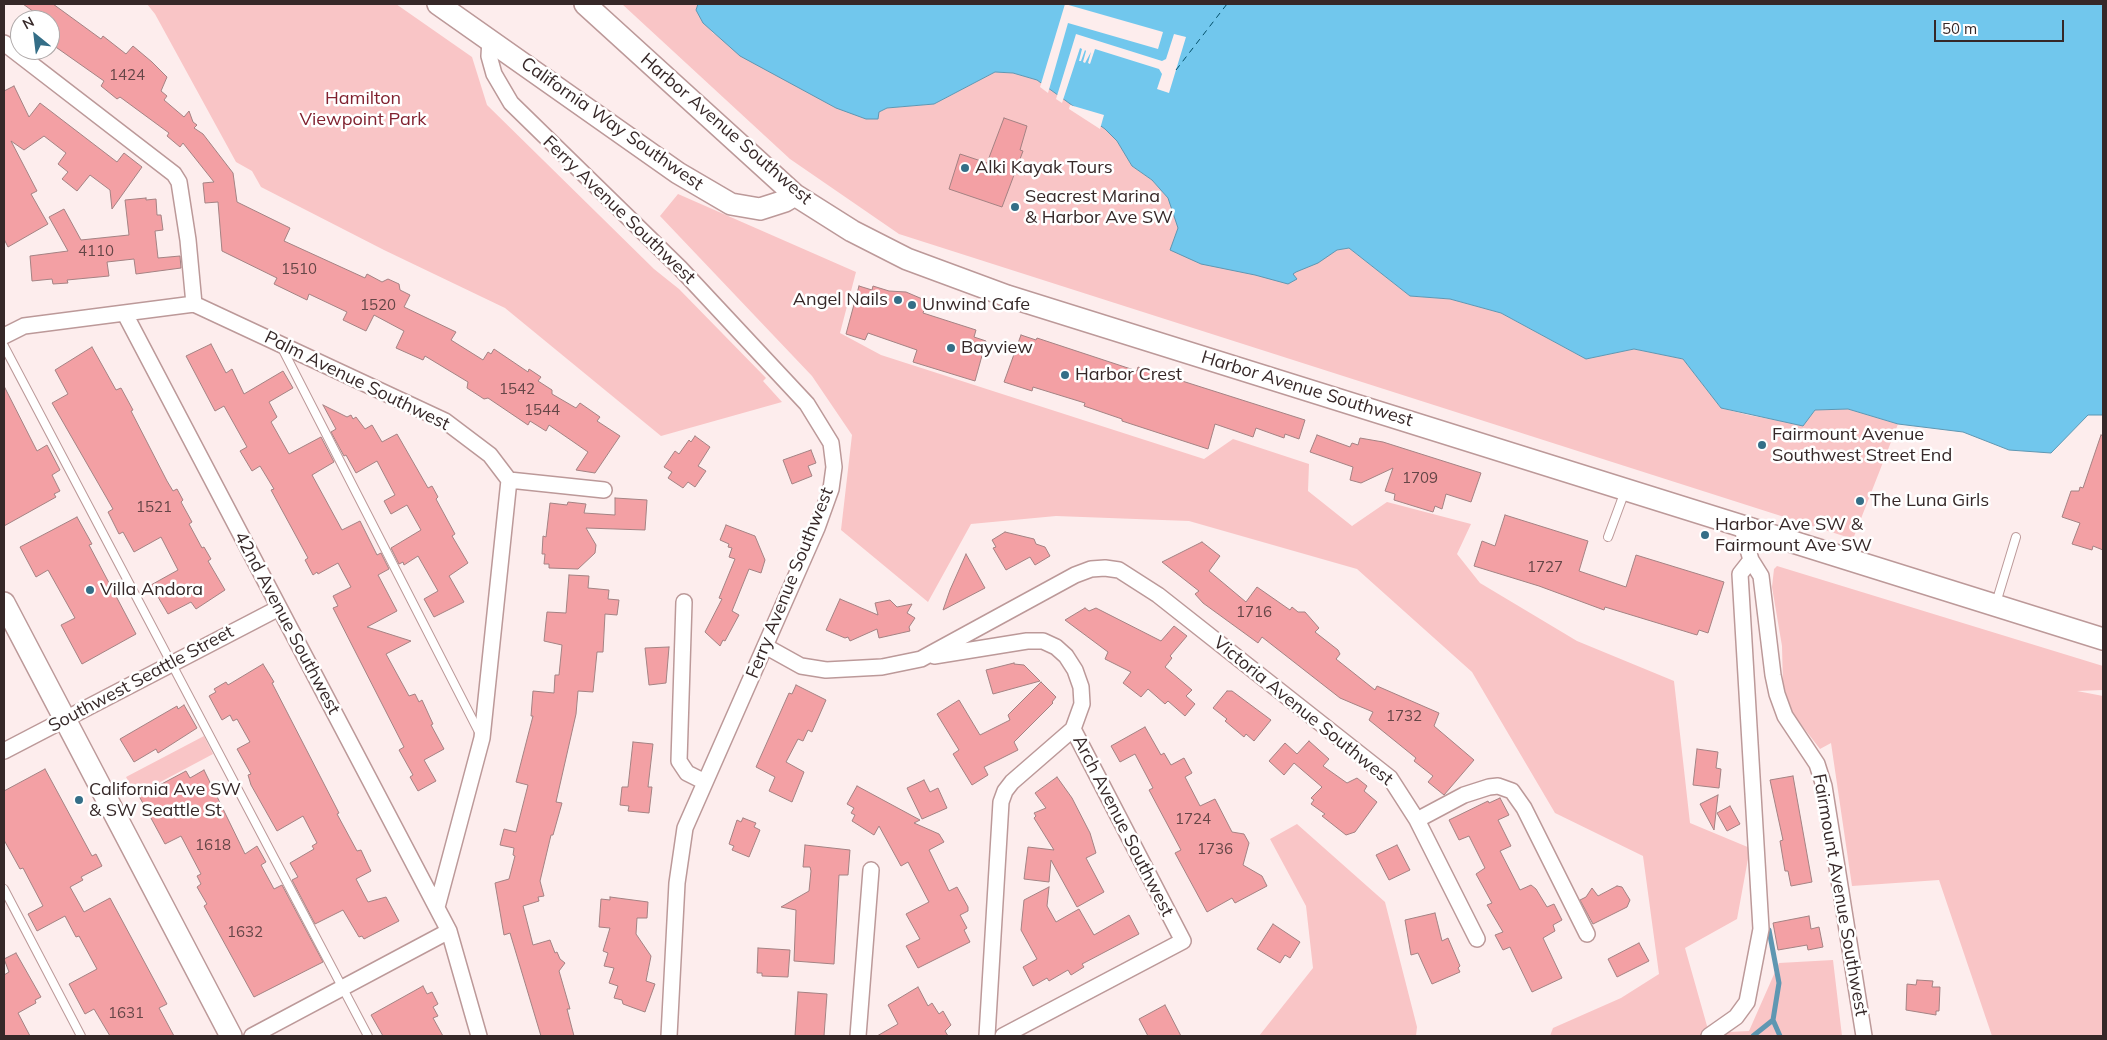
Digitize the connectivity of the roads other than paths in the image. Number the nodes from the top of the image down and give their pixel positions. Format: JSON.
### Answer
{"nodes":[{"id":1,"x":438,"y":4,"type":"edge"},
{"id":2,"x":585,"y":4,"type":"edge"},
{"id":3,"x":490,"y":39,"type":"junction"},
{"id":4,"x":4,"y":43,"type":"edge"},
{"id":5,"x":795,"y":195,"type":"junction"},
{"id":6,"x":194,"y":304,"type":"junction"},
{"id":7,"x":125,"y":314,"type":"junction"},
{"id":8,"x":5,"y":335,"type":"edge"},
{"id":9,"x":280,"y":344,"type":"junction"},
{"id":10,"x":509,"y":480,"type":"junction"},
{"id":11,"x":1626,"y":489,"type":"junction"},
{"id":12,"x":604,"y":490,"type":"dead end"},
{"id":13,"x":1741,"y":525,"type":"junction"},
{"id":14,"x":1608,"y":537,"type":"dead end"},
{"id":15,"x":2016,"y":537,"type":"dead end"},
{"id":16,"x":1751,"y":560,"type":"junction"},
{"id":17,"x":684,"y":602,"type":"dead end"},
{"id":18,"x":4,"y":603,"type":"edge"},
{"id":19,"x":1996,"y":605,"type":"junction"},
{"id":20,"x":279,"y":608,"type":"junction"},
{"id":21,"x":2103,"y":639,"type":"edge"},
{"id":22,"x":765,"y":646,"type":"junction"},
{"id":23,"x":921,"y":658,"type":"junction"},
{"id":24,"x":171,"y":664,"type":"junction"},
{"id":25,"x":65,"y":719,"type":"junction"},
{"id":26,"x":1073,"y":729,"type":"junction"},
{"id":27,"x":482,"y":738,"type":"junction"},
{"id":28,"x":4,"y":751,"type":"edge"},
{"id":29,"x":705,"y":782,"type":"junction"},
{"id":30,"x":1417,"y":820,"type":"junction"},
{"id":31,"x":870,"y":870,"type":"dead end"},
{"id":32,"x":4,"y":890,"type":"edge"},
{"id":33,"x":437,"y":907,"type":"junction"},
{"id":34,"x":450,"y":931,"type":"junction"},
{"id":35,"x":1587,"y":934,"type":"dead end"},
{"id":36,"x":1477,"y":939,"type":"dead end"},
{"id":37,"x":343,"y":988,"type":"junction"},
{"id":38,"x":81,"y":1036,"type":"edge"},
{"id":39,"x":230,"y":1036,"type":"edge"},
{"id":40,"x":252,"y":1036,"type":"edge"},
{"id":41,"x":368,"y":1036,"type":"edge"},
{"id":42,"x":479,"y":1036,"type":"edge"},
{"id":43,"x":669,"y":1036,"type":"edge"},
{"id":44,"x":858,"y":1036,"type":"edge"},
{"id":45,"x":987,"y":1036,"type":"edge"},
{"id":46,"x":1003,"y":1036,"type":"edge"},
{"id":47,"x":1709,"y":1036,"type":"edge"},
{"id":48,"x":1864,"y":1036,"type":"edge"}],
"edges":[{"from":1,"to":3,"type":"main road","name":"California Way Southwest"},
{"from":2,"to":5,"type":"main road","name":"Harbor Avenue Southwest"},
{"from":3,"to":5,"type":"main road","name":"California Way Southwest"},
{"from":3,"to":22,"type":"street","name":"Ferry Avenue Southwest"},
{"from":4,"to":6,"type":"street"},
{"from":5,"to":11,"type":"main road","name":"Harbor Avenue Southwest"},
{"from":6,"to":7,"type":"street"},
{"from":6,"to":9,"type":"street","name":"Palm Avenue Southwest"},
{"from":7,"to":8,"type":"street"},
{"from":7,"to":20,"type":"street","name":"42nd Avenue Southwest"},
{"from":8,"to":24,"type":"lane"},
{"from":9,"to":10,"type":"street","name":"Palm Avenue Southwest"},
{"from":9,"to":27,"type":"lane"},
{"from":10,"to":12,"type":"street"},
{"from":10,"to":27,"type":"street"},
{"from":11,"to":13,"type":"main road","name":"Harbor Avenue Southwest"},
{"from":11,"to":14,"type":"lane"},
{"from":13,"to":16,"type":"street","name":"Fairmount Avenue Southwest"},
{"from":13,"to":19,"type":"main road","name":"Harbor Avenue Southwest"},
{"from":15,"to":19,"type":"lane"},
{"from":16,"to":47,"type":"street"},
{"from":16,"to":48,"type":"street","name":"Fairmount Avenue Southwest"},
{"from":17,"to":29,"type":"street"},
{"from":18,"to":25,"type":"main road"},
{"from":19,"to":21,"type":"main road","name":"Harbor Avenue Southwest"},
{"from":20,"to":24,"type":"street","name":"Southwest Seattle Street"},
{"from":20,"to":33,"type":"street","name":"42nd Avenue Southwest"},
{"from":22,"to":23,"type":"street"},
{"from":22,"to":29,"type":"street","name":"Ferry Avenue Southwest"},
{"from":23,"to":26,"type":"street","name":"Arch Avenue Southwest"},
{"from":23,"to":30,"type":"street","name":"Victoria Avenue Southwest"},
{"from":24,"to":25,"type":"street","name":"Southwest Seattle Street"},
{"from":24,"to":37,"type":"lane"},
{"from":25,"to":28,"type":"street","name":"Southwest Seattle Street"},
{"from":25,"to":39,"type":"main road"},
{"from":26,"to":45,"type":"street"},
{"from":26,"to":46,"type":"street","name":"Arch Avenue Southwest"},
{"from":27,"to":33,"type":"street"},
{"from":29,"to":43,"type":"street","name":"Ferry Avenue Southwest"},
{"from":30,"to":35,"type":"street"},
{"from":30,"to":36,"type":"street","name":"Victoria Avenue Southwest"},
{"from":31,"to":44,"type":"street"},
{"from":32,"to":38,"type":"lane"},
{"from":33,"to":34,"type":"street","name":"42nd Avenue Southwest"},
{"from":34,"to":37,"type":"street"},
{"from":34,"to":42,"type":"street"},
{"from":37,"to":40,"type":"street"},
{"from":37,"to":41,"type":"lane"}]}
